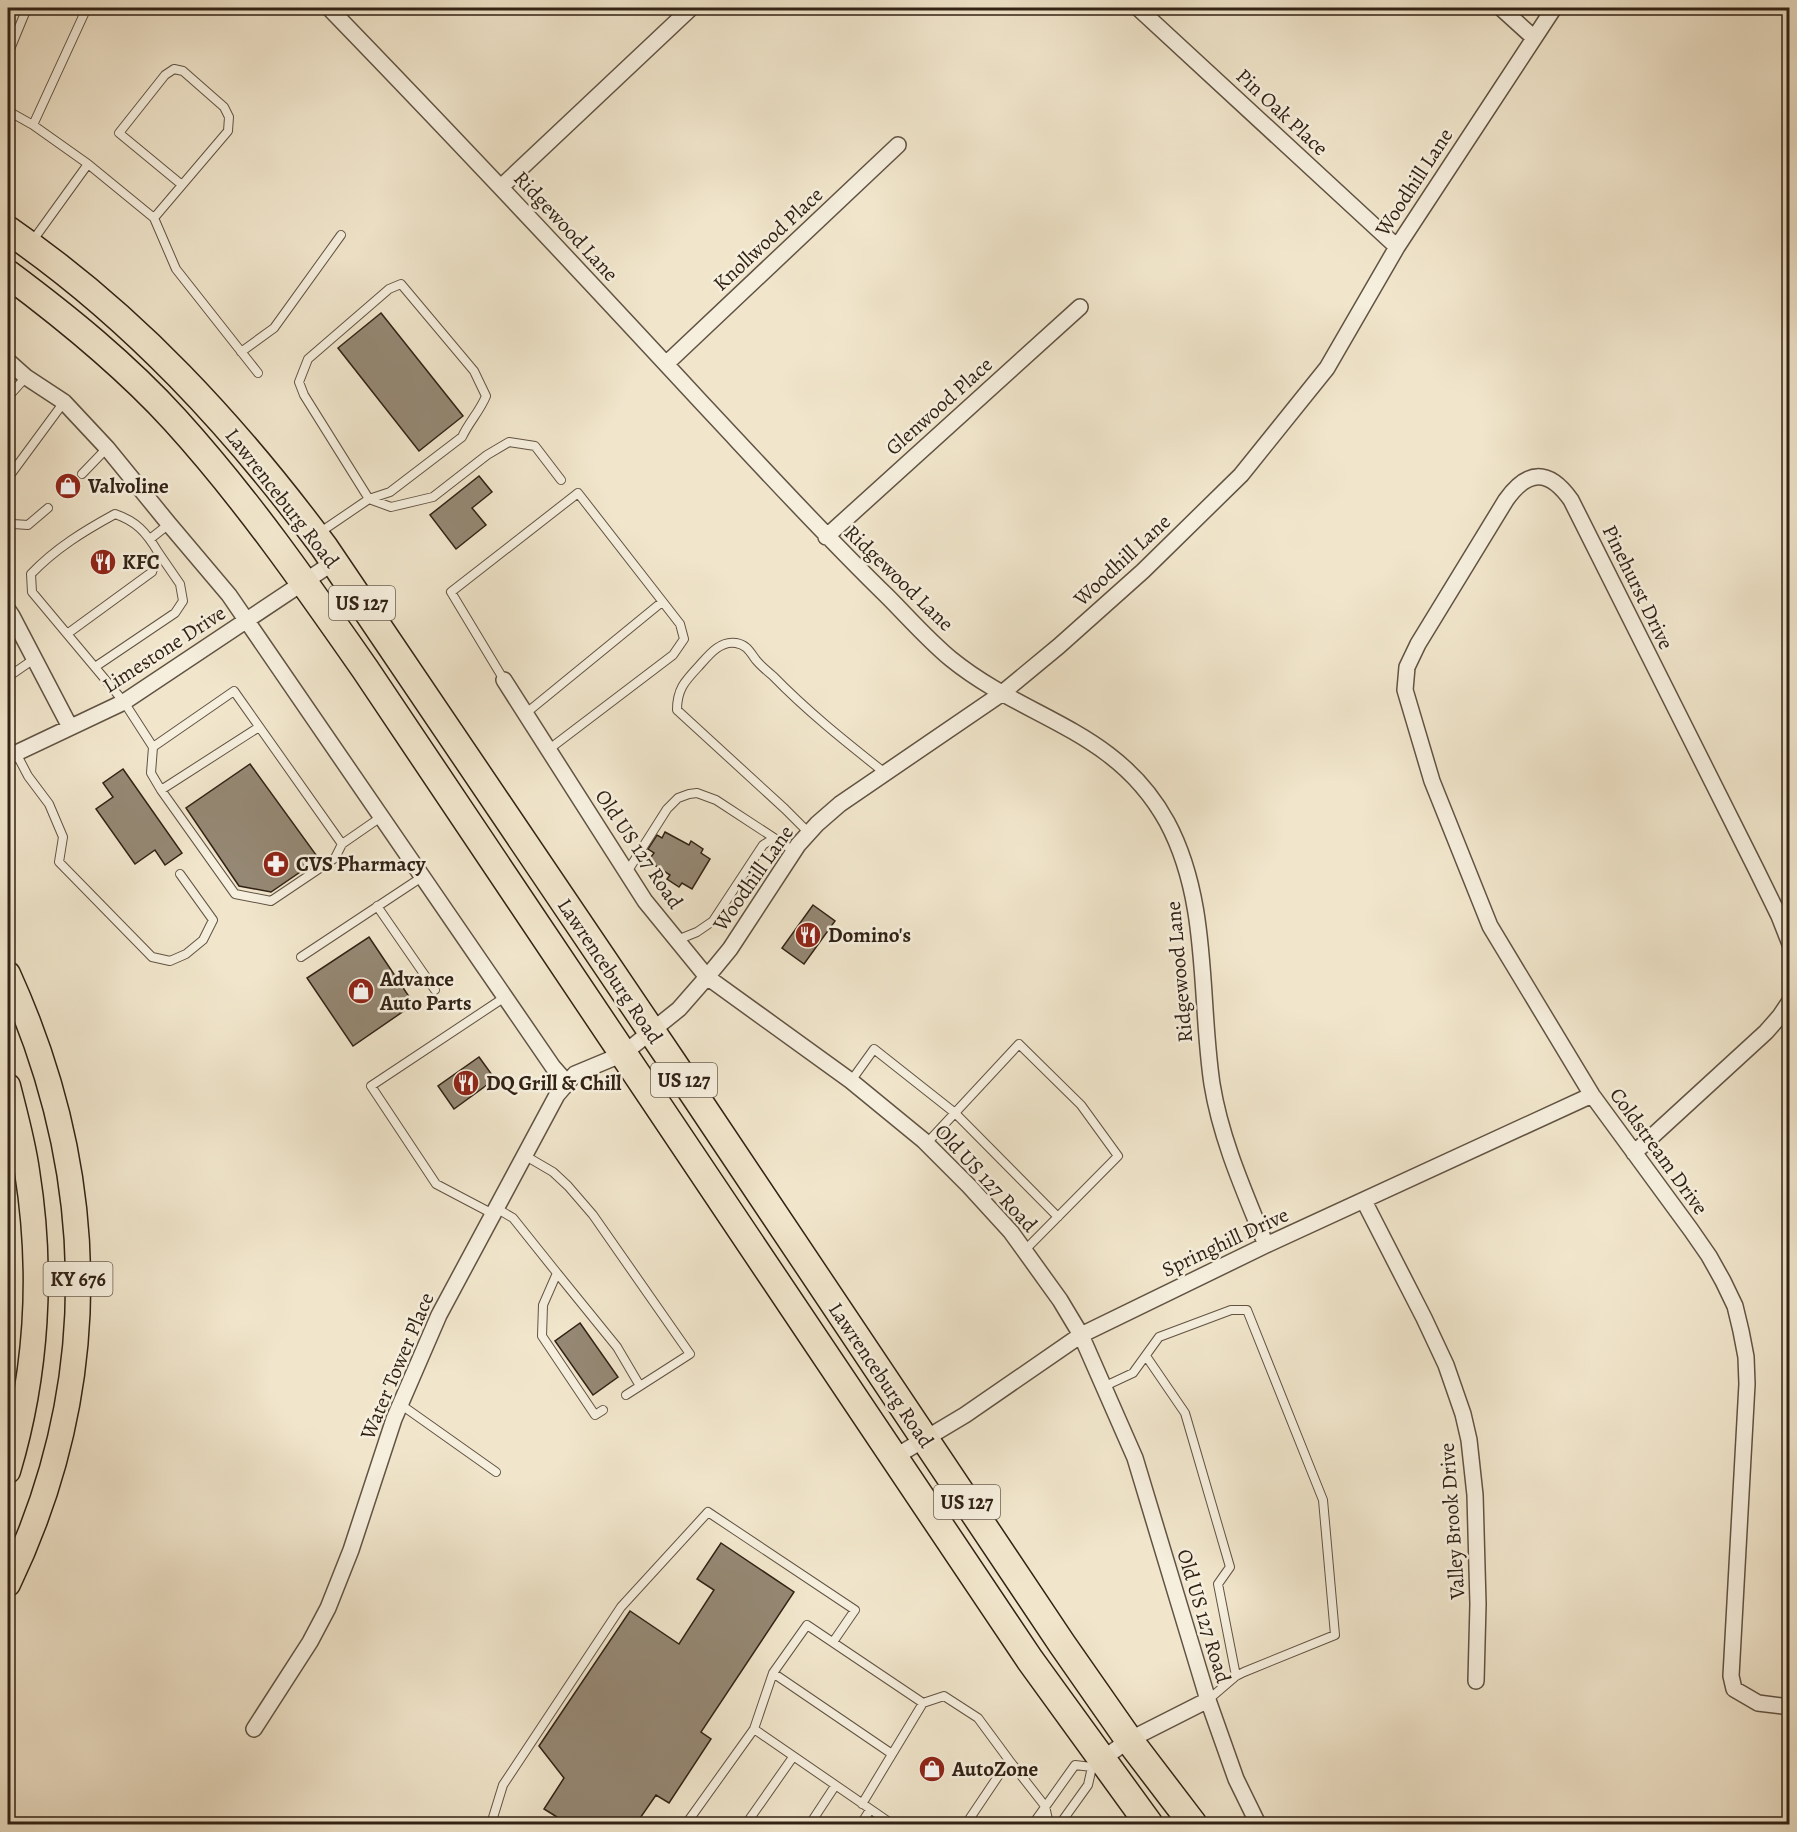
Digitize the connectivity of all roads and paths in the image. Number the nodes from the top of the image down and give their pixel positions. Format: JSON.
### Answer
{"nodes":[{"id":1,"x":27,"y":8,"type":"edge"},
{"id":2,"x":691,"y":8,"type":"edge"},
{"id":3,"x":1138,"y":8,"type":"edge"},
{"id":4,"x":1501,"y":8,"type":"edge"},
{"id":5,"x":1554,"y":8,"type":"edge"},
{"id":6,"x":339,"y":11,"type":"edge"},
{"id":7,"x":84,"y":14,"type":"dead end"},
{"id":8,"x":1534,"y":38,"type":"junction"},
{"id":9,"x":8,"y":54,"type":"edge"},
{"id":10,"x":8,"y":111,"type":"edge"},
{"id":11,"x":33,"y":125,"type":"junction"},
{"id":12,"x":898,"y":145,"type":"dead end"},
{"id":13,"x":88,"y":164,"type":"junction"},
{"id":14,"x":182,"y":185,"type":"junction"},
{"id":15,"x":501,"y":187,"type":"junction"},
{"id":16,"x":154,"y":218,"type":"junction"},
{"id":17,"x":341,"y":235,"type":"dead end"},
{"id":18,"x":18,"y":238,"type":"edge"},
{"id":19,"x":1397,"y":247,"type":"junction"},
{"id":20,"x":8,"y":274,"type":"edge"},
{"id":21,"x":1080,"y":307,"type":"dead end"},
{"id":22,"x":241,"y":352,"type":"junction"},
{"id":23,"x":8,"y":361,"type":"edge"},
{"id":24,"x":666,"y":364,"type":"junction"},
{"id":25,"x":258,"y":373,"type":"dead end"},
{"id":26,"x":26,"y":376,"type":"junction"},
{"id":27,"x":8,"y":397,"type":"edge"},
{"id":28,"x":64,"y":402,"type":"junction"},
{"id":29,"x":107,"y":448,"type":"junction"},
{"id":30,"x":82,"y":474,"type":"dead end"},
{"id":31,"x":8,"y":478,"type":"edge"},
{"id":32,"x":561,"y":480,"type":"dead end"},
{"id":33,"x":369,"y":499,"type":"junction"},
{"id":34,"x":48,"y":508,"type":"dead end"},
{"id":35,"x":8,"y":522,"type":"edge"},
{"id":36,"x":169,"y":524,"type":"junction"},
{"id":37,"x":316,"y":536,"type":"junction"},
{"id":38,"x":826,"y":537,"type":"junction"},
{"id":39,"x":150,"y":539,"type":"junction"},
{"id":40,"x":158,"y":552,"type":"junction"},
{"id":41,"x":334,"y":562,"type":"junction"},
{"id":42,"x":305,"y":583,"type":"junction"},
{"id":43,"x":662,"y":603,"type":"junction"},
{"id":44,"x":8,"y":610,"type":"edge"},
{"id":45,"x":248,"y":620,"type":"junction"},
{"id":46,"x":68,"y":634,"type":"junction"},
{"id":47,"x":34,"y":659,"type":"junction"},
{"id":48,"x":95,"y":667,"type":"junction"},
{"id":49,"x":1407,"y":667,"type":"joint"},
{"id":50,"x":8,"y":677,"type":"edge"},
{"id":51,"x":504,"y":680,"type":"joint"},
{"id":52,"x":1001,"y":694,"type":"junction"},
{"id":53,"x":124,"y":702,"type":"junction"},
{"id":54,"x":525,"y":714,"type":"junction"},
{"id":55,"x":70,"y":727,"type":"junction"},
{"id":56,"x":260,"y":727,"type":"junction"},
{"id":57,"x":153,"y":747,"type":"junction"},
{"id":58,"x":548,"y":750,"type":"junction"},
{"id":59,"x":12,"y":755,"type":"edge"},
{"id":60,"x":885,"y":773,"type":"junction"},
{"id":61,"x":161,"y":790,"type":"junction"},
{"id":62,"x":381,"y":817,"type":"junction"},
{"id":63,"x":809,"y":833,"type":"junction"},
{"id":64,"x":774,"y":838,"type":"junction"},
{"id":65,"x":342,"y":844,"type":"junction"},
{"id":66,"x":794,"y":851,"type":"junction"},
{"id":67,"x":627,"y":872,"type":"junction"},
{"id":68,"x":180,"y":874,"type":"dead end"},
{"id":69,"x":422,"y":877,"type":"junction"},
{"id":70,"x":377,"y":906,"type":"junction"},
{"id":71,"x":677,"y":940,"type":"junction"},
{"id":72,"x":1790,"y":944,"type":"edge"},
{"id":73,"x":301,"y":957,"type":"dead end"},
{"id":74,"x":8,"y":974,"type":"edge"},
{"id":75,"x":707,"y":977,"type":"junction"},
{"id":76,"x":435,"y":990,"type":"dead end"},
{"id":77,"x":505,"y":998,"type":"junction"},
{"id":78,"x":1790,"y":1001,"type":"edge"},
{"id":79,"x":651,"y":1032,"type":"junction"},
{"id":80,"x":623,"y":1054,"type":"junction"},
{"id":81,"x":851,"y":1081,"type":"junction"},
{"id":82,"x":567,"y":1083,"type":"junction"},
{"id":83,"x":8,"y":1086,"type":"edge"},
{"id":84,"x":1592,"y":1095,"type":"junction"},
{"id":85,"x":955,"y":1113,"type":"junction"},
{"id":86,"x":926,"y":1144,"type":"junction"},
{"id":87,"x":1634,"y":1153,"type":"junction"},
{"id":88,"x":524,"y":1155,"type":"junction"},
{"id":89,"x":1364,"y":1201,"type":"junction"},
{"id":90,"x":495,"y":1211,"type":"junction"},
{"id":91,"x":1058,"y":1217,"type":"junction"},
{"id":92,"x":1266,"y":1245,"type":"junction"},
{"id":93,"x":1025,"y":1250,"type":"junction"},
{"id":94,"x":557,"y":1273,"type":"junction"},
{"id":95,"x":1080,"y":1335,"type":"junction"},
{"id":96,"x":1146,"y":1356,"type":"junction"},
{"id":97,"x":640,"y":1386,"type":"junction"},
{"id":98,"x":1103,"y":1387,"type":"junction"},
{"id":99,"x":626,"y":1395,"type":"dead end"},
{"id":100,"x":400,"y":1404,"type":"junction"},
{"id":101,"x":603,"y":1410,"type":"dead end"},
{"id":102,"x":925,"y":1439,"type":"junction"},
{"id":103,"x":893,"y":1458,"type":"junction"},
{"id":104,"x":8,"y":1471,"type":"edge"},
{"id":105,"x":496,"y":1472,"type":"dead end"},
{"id":106,"x":8,"y":1584,"type":"edge"},
{"id":107,"x":833,"y":1642,"type":"junction"},
{"id":108,"x":773,"y":1673,"type":"junction"},
{"id":109,"x":1236,"y":1676,"type":"junction"},
{"id":110,"x":1476,"y":1680,"type":"dead end"},
{"id":111,"x":1208,"y":1701,"type":"junction"},
{"id":112,"x":923,"y":1703,"type":"junction"},
{"id":113,"x":1790,"y":1707,"type":"edge"},
{"id":114,"x":254,"y":1729,"type":"dead end"},
{"id":115,"x":754,"y":1729,"type":"junction"},
{"id":116,"x":1129,"y":1740,"type":"junction"},
{"id":117,"x":892,"y":1754,"type":"junction"},
{"id":118,"x":793,"y":1757,"type":"junction"},
{"id":119,"x":1009,"y":1760,"type":"junction"},
{"id":120,"x":1097,"y":1763,"type":"junction"},
{"id":121,"x":835,"y":1786,"type":"junction"},
{"id":122,"x":862,"y":1804,"type":"junction"},
{"id":123,"x":1045,"y":1806,"type":"junction"},
{"id":124,"x":870,"y":1810,"type":"junction"},
{"id":125,"x":491,"y":1824,"type":"edge"},
{"id":126,"x":686,"y":1824,"type":"edge"},
{"id":127,"x":746,"y":1824,"type":"edge"},
{"id":128,"x":810,"y":1824,"type":"edge"},
{"id":129,"x":861,"y":1824,"type":"edge"},
{"id":130,"x":892,"y":1824,"type":"edge"},
{"id":131,"x":966,"y":1824,"type":"edge"},
{"id":132,"x":1033,"y":1824,"type":"edge"},
{"id":133,"x":1049,"y":1824,"type":"edge"},
{"id":134,"x":1060,"y":1824,"type":"edge"},
{"id":135,"x":1149,"y":1824,"type":"edge"},
{"id":136,"x":1192,"y":1824,"type":"edge"},
{"id":137,"x":1258,"y":1824,"type":"edge"}],
"edges":[{"from":1,"to":9,"type":"lane"},
{"from":2,"to":15,"type":"street"},
{"from":3,"to":19,"type":"street","name":"Pin Oak Place"},
{"from":4,"to":8,"type":"street"},
{"from":5,"to":8,"type":"street","name":"Woodhill Lane"},
{"from":6,"to":15,"type":"street","name":"Ridgewood Lane"},
{"from":7,"to":11,"type":"lane"},
{"from":8,"to":19,"type":"street","name":"Woodhill Lane"},
{"from":10,"to":11,"type":"lane"},
{"from":11,"to":13,"type":"lane"},
{"from":12,"to":24,"type":"street","name":"Knollwood Place"},
{"from":13,"to":16,"type":"lane"},
{"from":13,"to":18,"type":"lane"},
{"from":14,"to":14,"type":"lane"},
{"from":14,"to":16,"type":"lane"},
{"from":15,"to":24,"type":"street","name":"Ridgewood Lane"},
{"from":16,"to":22,"type":"lane"},
{"from":17,"to":22,"type":"lane"},
{"from":18,"to":37,"type":"highway","name":"Lawrenceburg Road","number":"US 127"},
{"from":19,"to":52,"type":"street","name":"Woodhill Lane"},
{"from":20,"to":42,"type":"highway","name":"Lawrenceburg Road","number":"US 127"},
{"from":21,"to":38,"type":"street","name":"Glenwood Place"},
{"from":22,"to":25,"type":"lane"},
{"from":23,"to":26,"type":"street"},
{"from":24,"to":38,"type":"street","name":"Ridgewood Lane"},
{"from":26,"to":27,"type":"lane"},
{"from":26,"to":28,"type":"street"},
{"from":28,"to":29,"type":"street"},
{"from":28,"to":31,"type":"lane"},
{"from":29,"to":30,"type":"lane"},
{"from":29,"to":36,"type":"street"},
{"from":32,"to":33,"type":"lane"},
{"from":33,"to":33,"type":"lane"},
{"from":33,"to":37,"type":"lane"},
{"from":34,"to":35,"type":"lane"},
{"from":36,"to":39,"type":"lane"},
{"from":36,"to":45,"type":"street"},
{"from":37,"to":41,"type":"highway","name":"Lawrenceburg Road","number":"US 127"},
{"from":38,"to":52,"type":"street","name":"Ridgewood Lane"},
{"from":39,"to":40,"type":"lane"},
{"from":39,"to":46,"type":"lane"},
{"from":40,"to":46,"type":"lane"},
{"from":40,"to":48,"type":"lane"},
{"from":41,"to":42,"type":"street","name":"Limestone Drive"},
{"from":41,"to":79,"type":"highway","name":"Lawrenceburg Road","number":"US 127"},
{"from":42,"to":45,"type":"street","name":"Limestone Drive"},
{"from":42,"to":80,"type":"highway","name":"Lawrenceburg Road","number":"US 127"},
{"from":43,"to":51,"type":"lane"},
{"from":43,"to":54,"type":"lane"},
{"from":43,"to":58,"type":"lane"},
{"from":44,"to":47,"type":"street"},
{"from":45,"to":53,"type":"street","name":"Limestone Drive"},
{"from":45,"to":62,"type":"street"},
{"from":46,"to":48,"type":"lane"},
{"from":47,"to":50,"type":"lane"},
{"from":47,"to":55,"type":"street"},
{"from":48,"to":53,"type":"lane"},
{"from":49,"to":72,"type":"street","name":"Pinehurst Drive"},
{"from":49,"to":84,"type":"street","name":"Coldstream Drive"},
{"from":51,"to":54,"type":"street","name":"Old US 127 Road"},
{"from":52,"to":60,"type":"street","name":"Woodhill Lane"},
{"from":52,"to":92,"type":"street","name":"Ridgewood Lane"},
{"from":53,"to":55,"type":"street","name":"Limestone Drive"},
{"from":53,"to":57,"type":"lane"},
{"from":54,"to":58,"type":"street","name":"Old US 127 Road"},
{"from":55,"to":59,"type":"street","name":"Limestone Drive"},
{"from":56,"to":57,"type":"lane"},
{"from":56,"to":61,"type":"lane"},
{"from":56,"to":65,"type":"lane"},
{"from":57,"to":61,"type":"lane"},
{"from":58,"to":67,"type":"street","name":"Old US 127 Road"},
{"from":59,"to":68,"type":"lane"},
{"from":60,"to":63,"type":"street","name":"Woodhill Lane"},
{"from":60,"to":63,"type":"lane"},
{"from":61,"to":65,"type":"lane"},
{"from":62,"to":65,"type":"lane"},
{"from":62,"to":69,"type":"street"},
{"from":63,"to":66,"type":"street","name":"Woodhill Lane"},
{"from":64,"to":66,"type":"lane"},
{"from":64,"to":67,"type":"lane"},
{"from":64,"to":71,"type":"lane"},
{"from":66,"to":75,"type":"street","name":"Woodhill Lane"},
{"from":67,"to":71,"type":"street","name":"Old US 127 Road"},
{"from":69,"to":70,"type":"lane"},
{"from":69,"to":77,"type":"street"},
{"from":70,"to":73,"type":"lane"},
{"from":70,"to":76,"type":"lane"},
{"from":71,"to":75,"type":"street","name":"Old US 127 Road"},
{"from":74,"to":106,"type":"main road","number":"KY 676"},
{"from":75,"to":79,"type":"street","name":"Woodhill Lane"},
{"from":75,"to":81,"type":"street","name":"Old US 127 Road"},
{"from":77,"to":82,"type":"street"},
{"from":77,"to":90,"type":"lane"},
{"from":78,"to":87,"type":"street"},
{"from":79,"to":80,"type":"street","name":"Woodhill Lane"},
{"from":79,"to":102,"type":"highway","name":"Lawrenceburg Road","number":"US 127"},
{"from":80,"to":82,"type":"street","name":"Water Tower Place"},
{"from":80,"to":103,"type":"highway","name":"Lawrenceburg Road","number":"US 127"},
{"from":81,"to":85,"type":"lane"},
{"from":81,"to":86,"type":"street","name":"Old US 127 Road"},
{"from":82,"to":88,"type":"street","name":"Water Tower Place"},
{"from":83,"to":104,"type":"main road","number":"KY 676"},
{"from":84,"to":87,"type":"street","name":"Coldstream Drive"},
{"from":84,"to":89,"type":"street","name":"Springhill Drive"},
{"from":85,"to":86,"type":"lane"},
{"from":85,"to":91,"type":"lane"},
{"from":85,"to":91,"type":"lane"},
{"from":86,"to":93,"type":"street","name":"Old US 127 Road"},
{"from":87,"to":113,"type":"street","name":"Coldstream Drive"},
{"from":88,"to":90,"type":"street","name":"Water Tower Place"},
{"from":88,"to":97,"type":"lane"},
{"from":89,"to":92,"type":"street","name":"Springhill Drive"},
{"from":89,"to":110,"type":"street","name":"Valley Brook Drive"},
{"from":90,"to":94,"type":"lane"},
{"from":90,"to":100,"type":"street","name":"Water Tower Place"},
{"from":91,"to":93,"type":"lane"},
{"from":92,"to":95,"type":"street","name":"Springhill Drive"},
{"from":93,"to":95,"type":"street","name":"Old US 127 Road"},
{"from":94,"to":97,"type":"lane"},
{"from":94,"to":101,"type":"lane"},
{"from":95,"to":98,"type":"street","name":"Old US 127 Road"},
{"from":95,"to":102,"type":"street","name":"Springhill Drive"},
{"from":96,"to":98,"type":"lane"},
{"from":96,"to":109,"type":"lane"},
{"from":96,"to":109,"type":"lane"},
{"from":97,"to":99,"type":"lane"},
{"from":98,"to":111,"type":"street","name":"Old US 127 Road"},
{"from":100,"to":105,"type":"lane"},
{"from":100,"to":114,"type":"street","name":"Water Tower Place"},
{"from":102,"to":103,"type":"street","name":"Springhill Drive"},
{"from":102,"to":116,"type":"highway","name":"Lawrenceburg Road","number":"US 127"},
{"from":103,"to":120,"type":"highway","name":"Lawrenceburg Road","number":"US 127"},
{"from":107,"to":108,"type":"lane"},
{"from":107,"to":112,"type":"lane"},
{"from":107,"to":125,"type":"lane"},
{"from":108,"to":115,"type":"lane"},
{"from":108,"to":117,"type":"lane"},
{"from":109,"to":111,"type":"lane"},
{"from":111,"to":116,"type":"street"},
{"from":111,"to":137,"type":"street","name":"Old US 127 Road"},
{"from":112,"to":117,"type":"lane"},
{"from":112,"to":119,"type":"lane"},
{"from":115,"to":118,"type":"lane"},
{"from":115,"to":126,"type":"lane"},
{"from":116,"to":120,"type":"street"},
{"from":116,"to":136,"type":"highway","name":"Lawrenceburg Road","number":"US 127"},
{"from":117,"to":122,"type":"lane"},
{"from":118,"to":121,"type":"lane"},
{"from":118,"to":127,"type":"lane"},
{"from":119,"to":123,"type":"lane"},
{"from":119,"to":131,"type":"lane"},
{"from":120,"to":123,"type":"lane"},
{"from":120,"to":134,"type":"lane"},
{"from":120,"to":135,"type":"highway","name":"Lawrenceburg Road","number":"US 127"},
{"from":121,"to":122,"type":"lane"},
{"from":121,"to":128,"type":"lane"},
{"from":122,"to":124,"type":"lane"},
{"from":123,"to":132,"type":"lane"},
{"from":123,"to":133,"type":"lane"},
{"from":124,"to":129,"type":"lane"},
{"from":124,"to":130,"type":"lane"}]}
